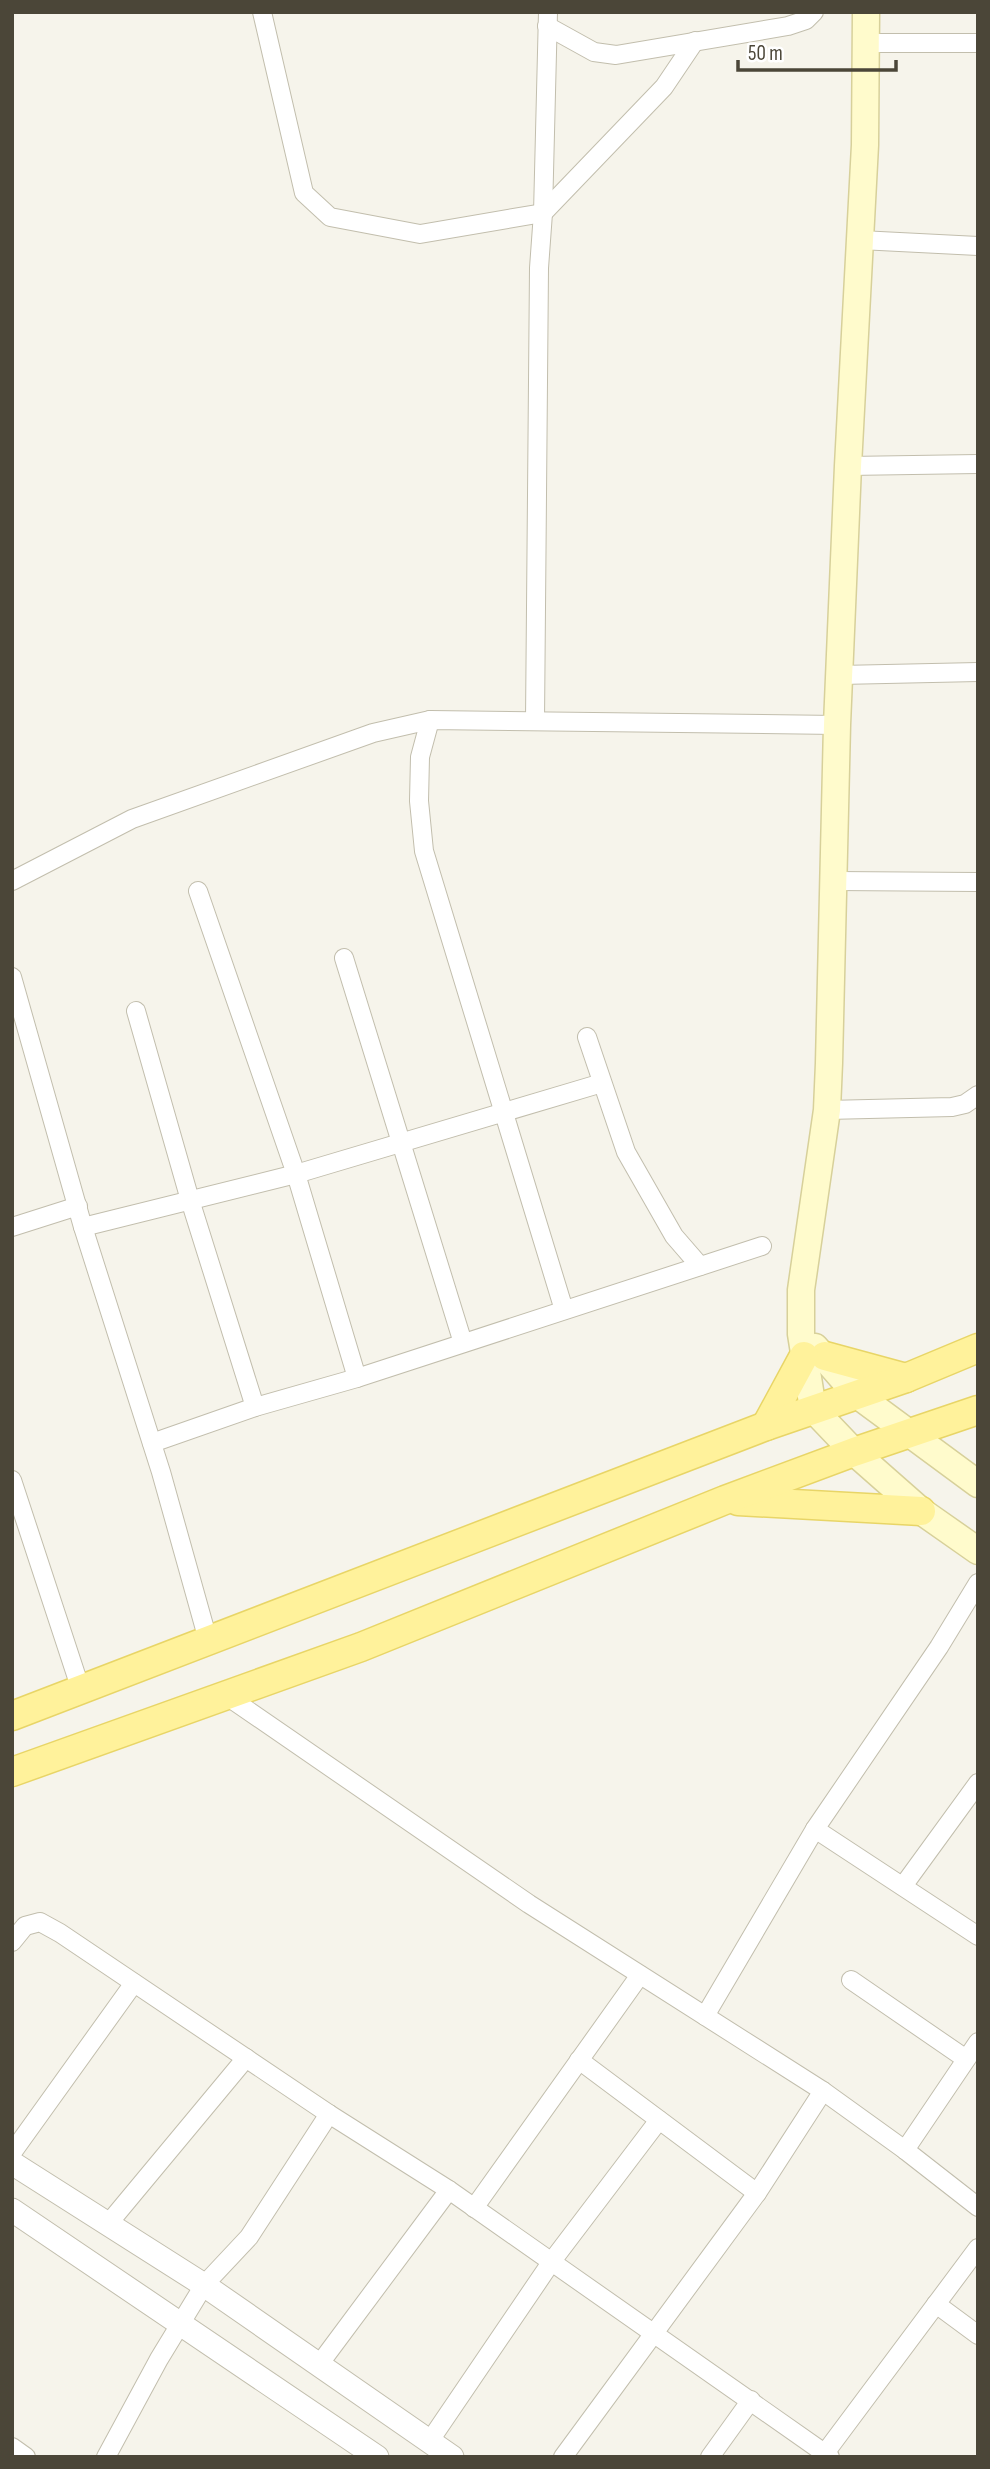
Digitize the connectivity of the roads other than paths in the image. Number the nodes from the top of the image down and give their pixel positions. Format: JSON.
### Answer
{"nodes":[{"id":1,"x":262,"y":12,"type":"edge"},
{"id":2,"x":814,"y":12,"type":"edge"},
{"id":3,"x":866,"y":12,"type":"edge"},
{"id":4,"x":547,"y":19,"type":"edge"},
{"id":5,"x":695,"y":41,"type":"junction"},
{"id":6,"x":866,"y":43,"type":"junction"},
{"id":7,"x":978,"y":43,"type":"edge"},
{"id":8,"x":543,"y":213,"type":"junction"},
{"id":9,"x":860,"y":240,"type":"junction"},
{"id":10,"x":978,"y":246,"type":"edge"},
{"id":11,"x":978,"y":464,"type":"edge"},
{"id":12,"x":848,"y":466,"type":"junction"},
{"id":13,"x":978,"y":672,"type":"edge"},
{"id":14,"x":840,"y":675,"type":"junction"},
{"id":15,"x":430,"y":720,"type":"junction"},
{"id":16,"x":535,"y":722,"type":"junction"},
{"id":17,"x":837,"y":725,"type":"junction"},
{"id":18,"x":12,"y":881,"type":"edge"},
{"id":19,"x":835,"y":881,"type":"junction"},
{"id":20,"x":978,"y":882,"type":"edge"},
{"id":21,"x":198,"y":891,"type":"dead end"},
{"id":22,"x":344,"y":958,"type":"dead end"},
{"id":23,"x":12,"y":977,"type":"edge"},
{"id":24,"x":136,"y":1011,"type":"dead end"},
{"id":25,"x":587,"y":1037,"type":"dead end"},
{"id":26,"x":602,"y":1083,"type":"junction"},
{"id":27,"x":978,"y":1095,"type":"edge"},
{"id":28,"x":827,"y":1110,"type":"junction"},
{"id":29,"x":505,"y":1111,"type":"junction"},
{"id":30,"x":401,"y":1142,"type":"junction"},
{"id":31,"x":296,"y":1174,"type":"junction"},
{"id":32,"x":190,"y":1200,"type":"junction"},
{"id":33,"x":78,"y":1206,"type":"junction"},
{"id":34,"x":12,"y":1227,"type":"edge"},
{"id":35,"x":83,"y":1227,"type":"junction"},
{"id":36,"x":762,"y":1246,"type":"dead end"},
{"id":37,"x":700,"y":1266,"type":"junction"},
{"id":38,"x":564,"y":1310,"type":"junction"},
{"id":39,"x":463,"y":1343,"type":"junction"},
{"id":40,"x":978,"y":1348,"type":"edge"},
{"id":41,"x":810,"y":1349,"type":"junction"},
{"id":42,"x":357,"y":1378,"type":"junction"},
{"id":43,"x":906,"y":1378,"type":"junction"},
{"id":44,"x":856,"y":1394,"type":"junction"},
{"id":45,"x":255,"y":1408,"type":"junction"},
{"id":46,"x":813,"y":1409,"type":"junction"},
{"id":47,"x":978,"y":1410,"type":"edge"},
{"id":48,"x":766,"y":1426,"type":"junction"},
{"id":49,"x":908,"y":1434,"type":"junction"},
{"id":50,"x":152,"y":1443,"type":"junction"},
{"id":51,"x":853,"y":1452,"type":"junction"},
{"id":52,"x":12,"y":1480,"type":"edge"},
{"id":53,"x":978,"y":1484,"type":"edge"},
{"id":54,"x":725,"y":1500,"type":"junction"},
{"id":55,"x":16,"y":1503,"type":"edge"},
{"id":56,"x":921,"y":1511,"type":"junction"},
{"id":57,"x":978,"y":1551,"type":"edge"},
{"id":58,"x":978,"y":1583,"type":"edge"},
{"id":59,"x":208,"y":1640,"type":"junction"},
{"id":60,"x":81,"y":1690,"type":"junction"},
{"id":61,"x":224,"y":1695,"type":"junction"},
{"id":62,"x":12,"y":1716,"type":"edge"},
{"id":63,"x":12,"y":1773,"type":"edge"},
{"id":64,"x":978,"y":1783,"type":"edge"},
{"id":65,"x":816,"y":1829,"type":"junction"},
{"id":66,"x":903,"y":1886,"type":"junction"},
{"id":67,"x":978,"y":1936,"type":"edge"},
{"id":68,"x":12,"y":1942,"type":"edge"},
{"id":69,"x":640,"y":1975,"type":"junction"},
{"id":70,"x":851,"y":1980,"type":"dead end"},
{"id":71,"x":134,"y":1983,"type":"junction"},
{"id":72,"x":705,"y":2016,"type":"junction"},
{"id":73,"x":978,"y":2042,"type":"edge"},
{"id":74,"x":246,"y":2058,"type":"junction"},
{"id":75,"x":966,"y":2059,"type":"junction"},
{"id":76,"x":579,"y":2060,"type":"junction"},
{"id":77,"x":823,"y":2091,"type":"junction"},
{"id":78,"x":329,"y":2114,"type":"junction"},
{"id":79,"x":659,"y":2120,"type":"junction"},
{"id":80,"x":905,"y":2151,"type":"junction"},
{"id":81,"x":12,"y":2153,"type":"edge"},
{"id":82,"x":12,"y":2163,"type":"edge"},
{"id":83,"x":449,"y":2190,"type":"junction"},
{"id":84,"x":757,"y":2193,"type":"junction"},
{"id":85,"x":978,"y":2207,"type":"edge"},
{"id":86,"x":474,"y":2208,"type":"junction"},
{"id":87,"x":12,"y":2210,"type":"edge"},
{"id":88,"x":108,"y":2224,"type":"junction"},
{"id":89,"x":978,"y":2248,"type":"edge"},
{"id":90,"x":551,"y":2261,"type":"junction"},
{"id":91,"x":204,"y":2285,"type":"junction"},
{"id":92,"x":936,"y":2304,"type":"junction"},
{"id":93,"x":180,"y":2325,"type":"junction"},
{"id":94,"x":655,"y":2332,"type":"junction"},
{"id":95,"x":978,"y":2335,"type":"edge"},
{"id":96,"x":318,"y":2366,"type":"junction"},
{"id":97,"x":751,"y":2400,"type":"junction"},
{"id":98,"x":429,"y":2442,"type":"junction"},
{"id":99,"x":12,"y":2447,"type":"edge"},
{"id":100,"x":828,"y":2455,"type":"edge"},
{"id":101,"x":26,"y":2457,"type":"edge"},
{"id":102,"x":106,"y":2457,"type":"edge"},
{"id":103,"x":377,"y":2457,"type":"edge"},
{"id":104,"x":452,"y":2457,"type":"edge"},
{"id":105,"x":563,"y":2457,"type":"edge"},
{"id":106,"x":710,"y":2457,"type":"edge"}],
"edges":[{"from":1,"to":8,"type":"street"},
{"from":2,"to":5,"type":"street"},
{"from":3,"to":6,"type":"main road"},
{"from":4,"to":5,"type":"street"},
{"from":4,"to":8,"type":"street"},
{"from":5,"to":8,"type":"street"},
{"from":6,"to":7,"type":"street"},
{"from":6,"to":9,"type":"main road"},
{"from":8,"to":16,"type":"street"},
{"from":9,"to":10,"type":"street"},
{"from":9,"to":12,"type":"main road"},
{"from":11,"to":12,"type":"street"},
{"from":12,"to":14,"type":"main road"},
{"from":13,"to":14,"type":"street"},
{"from":14,"to":17,"type":"main road"},
{"from":15,"to":16,"type":"street"},
{"from":15,"to":18,"type":"street"},
{"from":15,"to":29,"type":"street"},
{"from":16,"to":17,"type":"street"},
{"from":17,"to":19,"type":"main road"},
{"from":19,"to":20,"type":"street"},
{"from":19,"to":28,"type":"main road"},
{"from":21,"to":31,"type":"street"},
{"from":22,"to":30,"type":"street"},
{"from":23,"to":33,"type":"street"},
{"from":24,"to":32,"type":"street"},
{"from":25,"to":26,"type":"street"},
{"from":26,"to":29,"type":"street"},
{"from":26,"to":37,"type":"street"},
{"from":27,"to":28,"type":"street"},
{"from":28,"to":41,"type":"main road"},
{"from":29,"to":30,"type":"street"},
{"from":29,"to":38,"type":"street"},
{"from":30,"to":31,"type":"street"},
{"from":30,"to":39,"type":"street"},
{"from":31,"to":32,"type":"street"},
{"from":31,"to":42,"type":"street"},
{"from":32,"to":35,"type":"street"},
{"from":32,"to":45,"type":"street"},
{"from":33,"to":34,"type":"street"},
{"from":33,"to":35,"type":"street"},
{"from":35,"to":50,"type":"street"},
{"from":36,"to":37,"type":"street"},
{"from":37,"to":38,"type":"street"},
{"from":38,"to":39,"type":"street"},
{"from":39,"to":42,"type":"street"},
{"from":40,"to":43,"type":"main road"},
{"from":41,"to":43,"type":"main road"},
{"from":41,"to":44,"type":"main road"},
{"from":41,"to":46,"type":"main road"},
{"from":41,"to":48,"type":"main road"},
{"from":42,"to":45,"type":"street"},
{"from":43,"to":44,"type":"main road"},
{"from":44,"to":46,"type":"main road"},
{"from":44,"to":49,"type":"main road"},
{"from":45,"to":50,"type":"street"},
{"from":46,"to":48,"type":"main road"},
{"from":46,"to":51,"type":"main road"},
{"from":47,"to":49,"type":"main road"},
{"from":48,"to":59,"type":"main road"},
{"from":49,"to":51,"type":"main road"},
{"from":49,"to":53,"type":"main road"},
{"from":50,"to":59,"type":"street"},
{"from":51,"to":54,"type":"main road"},
{"from":51,"to":56,"type":"main road"},
{"from":52,"to":55,"type":"street"},
{"from":54,"to":56,"type":"main road"},
{"from":54,"to":61,"type":"main road"},
{"from":55,"to":60,"type":"street"},
{"from":56,"to":57,"type":"main road"},
{"from":58,"to":65,"type":"street"},
{"from":59,"to":60,"type":"main road"},
{"from":60,"to":62,"type":"main road"},
{"from":61,"to":63,"type":"main road"},
{"from":61,"to":69,"type":"street"},
{"from":64,"to":66,"type":"street"},
{"from":65,"to":66,"type":"street"},
{"from":65,"to":72,"type":"street"},
{"from":66,"to":67,"type":"street"},
{"from":68,"to":71,"type":"street"},
{"from":69,"to":72,"type":"street"},
{"from":69,"to":76,"type":"street"},
{"from":70,"to":75,"type":"street"},
{"from":71,"to":74,"type":"street"},
{"from":71,"to":81,"type":"street"},
{"from":72,"to":77,"type":"street"},
{"from":73,"to":75,"type":"street"},
{"from":74,"to":78,"type":"street"},
{"from":74,"to":88,"type":"street"},
{"from":75,"to":80,"type":"street"},
{"from":76,"to":79,"type":"street"},
{"from":76,"to":86,"type":"street"},
{"from":77,"to":80,"type":"street"},
{"from":77,"to":84,"type":"street"},
{"from":78,"to":83,"type":"street"},
{"from":78,"to":91,"type":"street"},
{"from":79,"to":84,"type":"street"},
{"from":79,"to":90,"type":"street"},
{"from":80,"to":85,"type":"street"},
{"from":82,"to":88,"type":"street"},
{"from":83,"to":86,"type":"street"},
{"from":83,"to":96,"type":"street"},
{"from":84,"to":94,"type":"street"},
{"from":86,"to":90,"type":"street"},
{"from":87,"to":93,"type":"street"},
{"from":88,"to":91,"type":"street"},
{"from":89,"to":92,"type":"street"},
{"from":90,"to":94,"type":"street"},
{"from":90,"to":98,"type":"street"},
{"from":91,"to":93,"type":"street"},
{"from":91,"to":96,"type":"street"},
{"from":92,"to":95,"type":"street"},
{"from":92,"to":100,"type":"street"},
{"from":93,"to":102,"type":"street"},
{"from":93,"to":103,"type":"street"},
{"from":94,"to":97,"type":"street"},
{"from":94,"to":105,"type":"street"},
{"from":96,"to":98,"type":"street"},
{"from":97,"to":100,"type":"street"},
{"from":97,"to":106,"type":"street"},
{"from":98,"to":104,"type":"street"},
{"from":99,"to":101,"type":"street"}]}
